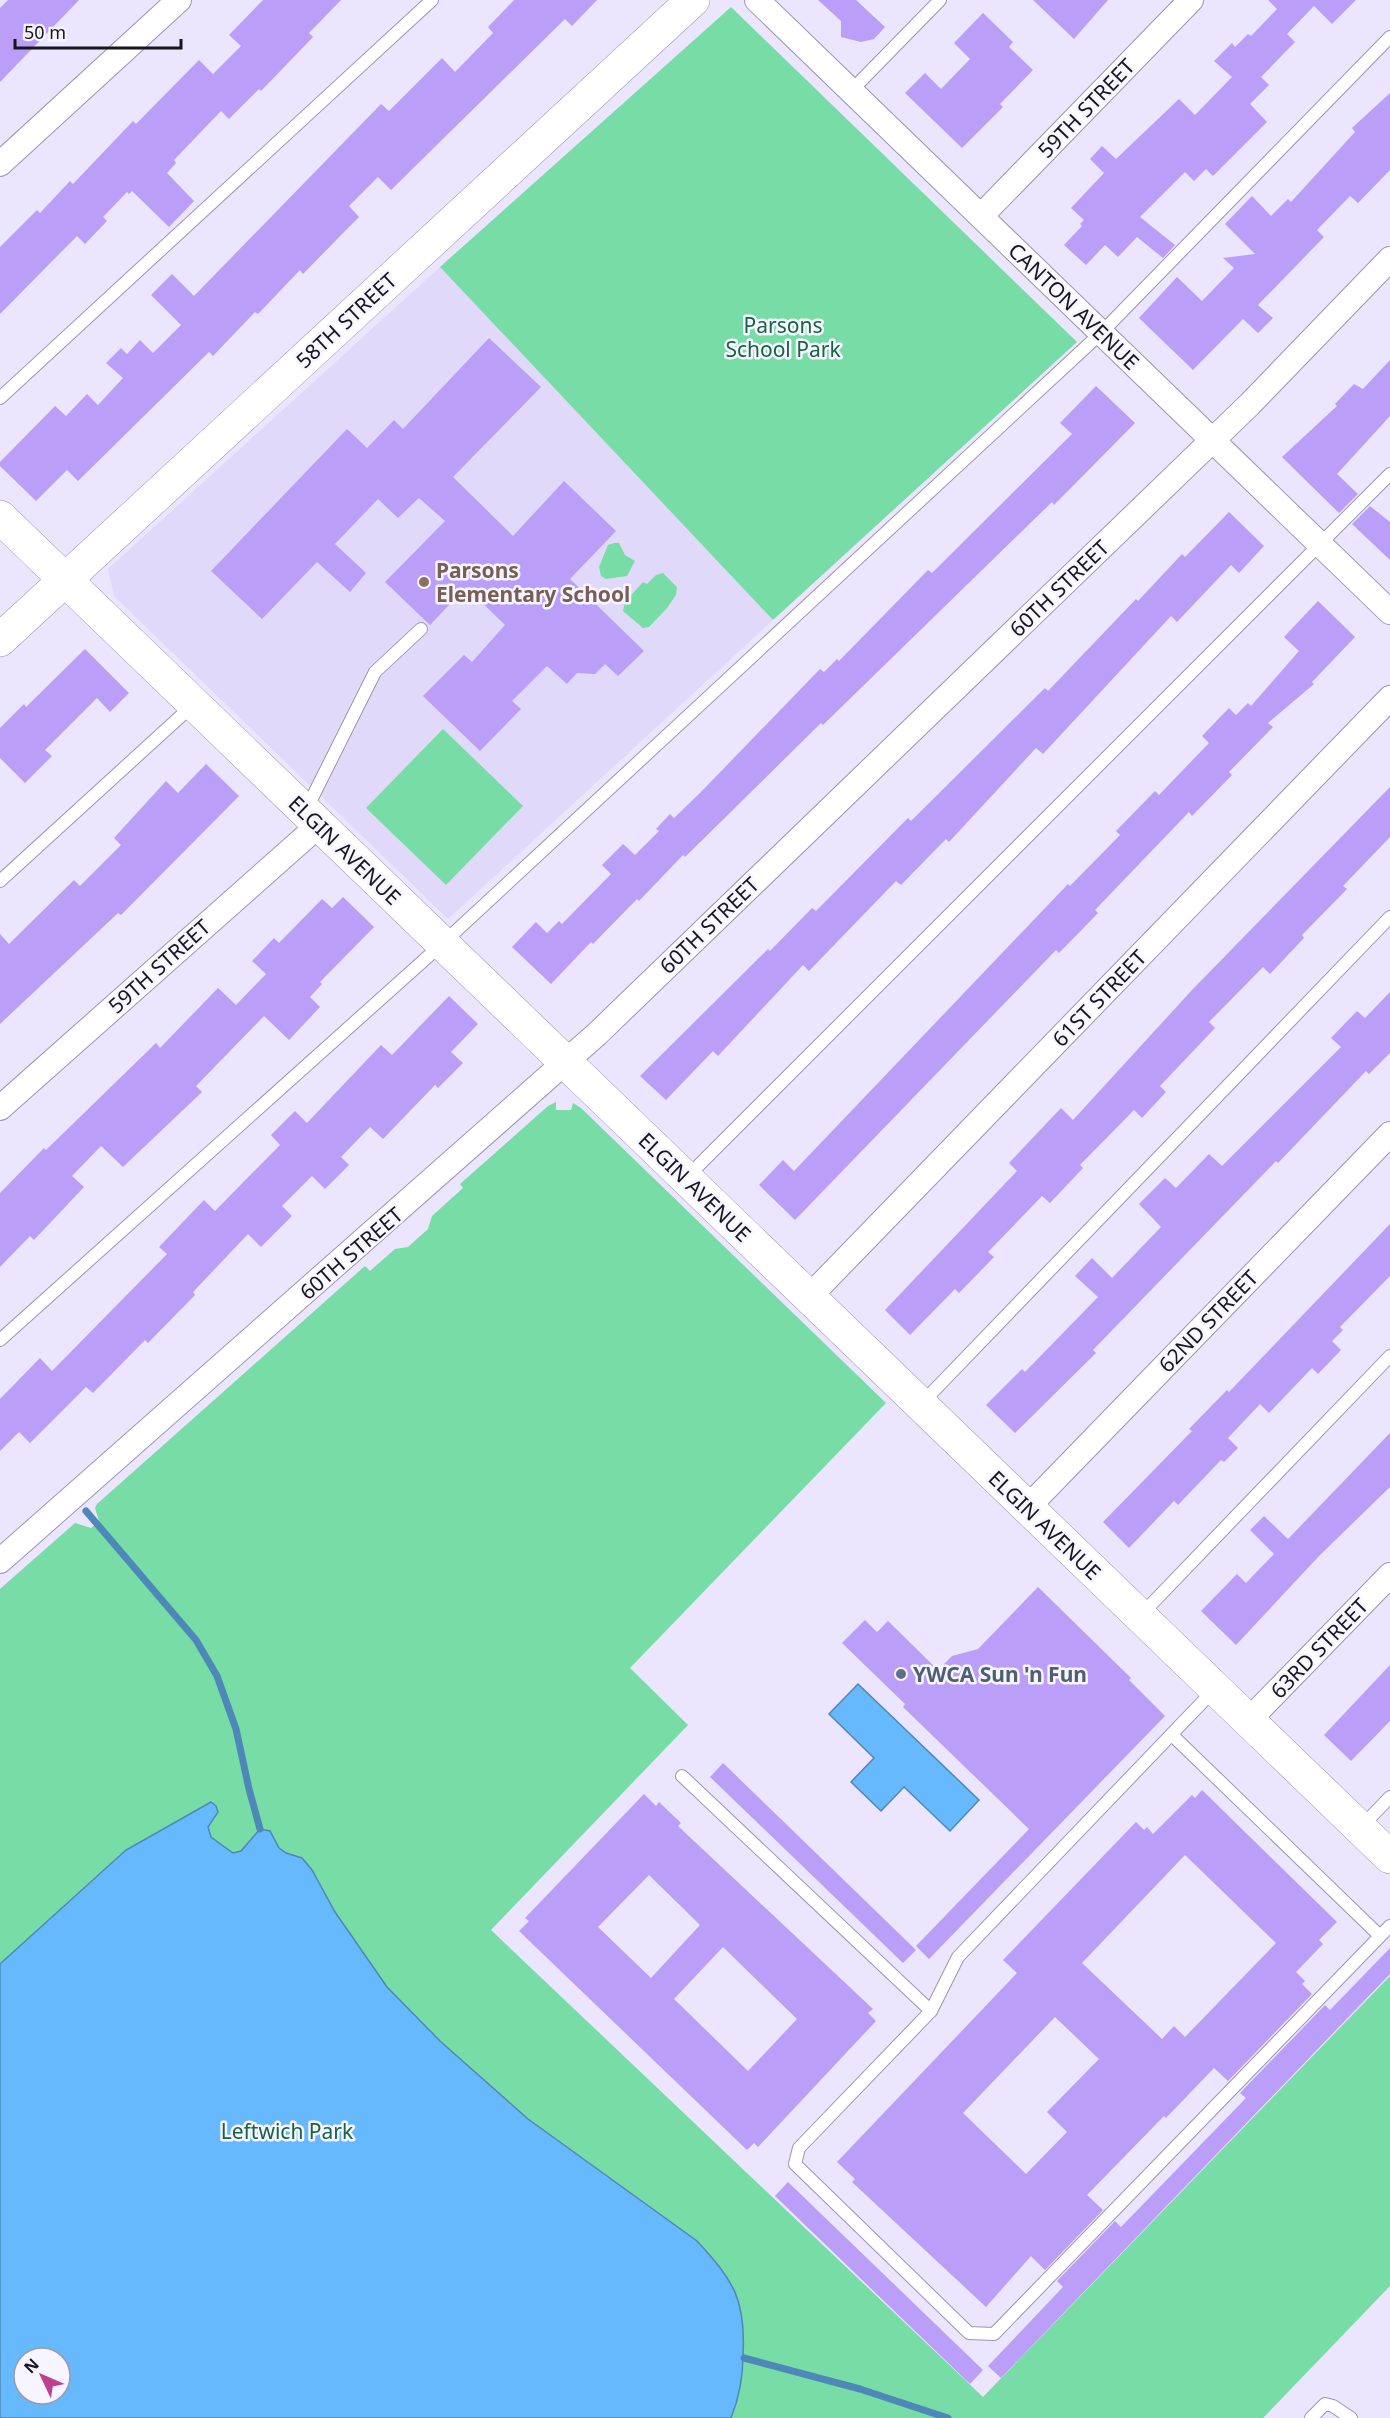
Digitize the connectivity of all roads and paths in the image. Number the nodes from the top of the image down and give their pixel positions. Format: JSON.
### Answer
{"nodes":[{"id":1,"x":179,"y":0,"type":"edge"},
{"id":2,"x":432,"y":0,"type":"edge"},
{"id":3,"x":693,"y":0,"type":"edge"},
{"id":4,"x":757,"y":0,"type":"edge"},
{"id":5,"x":940,"y":0,"type":"edge"},
{"id":6,"x":1191,"y":0,"type":"edge"},
{"id":7,"x":1390,"y":38,"type":"edge"},
{"id":8,"x":851,"y":91,"type":"junction"},
{"id":9,"x":0,"y":164,"type":"edge"},
{"id":10,"x":981,"y":216,"type":"junction"},
{"id":11,"x":1390,"y":259,"type":"edge"},
{"id":12,"x":1101,"y":333,"type":"junction"},
{"id":13,"x":0,"y":398,"type":"edge"},
{"id":14,"x":1213,"y":441,"type":"junction"},
{"id":15,"x":1390,"y":474,"type":"edge"},
{"id":16,"x":0,"y":517,"type":"edge"},
{"id":17,"x":1320,"y":545,"type":"junction"},
{"id":18,"x":65,"y":580,"type":"junction"},
{"id":19,"x":1390,"y":612,"type":"edge"},
{"id":20,"x":421,"y":629,"type":"dead end"},
{"id":21,"x":0,"y":640,"type":"edge"},
{"id":22,"x":1390,"y":698,"type":"edge"},
{"id":23,"x":194,"y":704,"type":"junction"},
{"id":24,"x":312,"y":818,"type":"junction"},
{"id":25,"x":0,"y":881,"type":"edge"},
{"id":26,"x":1390,"y":917,"type":"edge"},
{"id":27,"x":442,"y":944,"type":"junction"},
{"id":28,"x":565,"y":1062,"type":"junction"},
{"id":29,"x":0,"y":1108,"type":"edge"},
{"id":30,"x":1390,"y":1134,"type":"edge"},
{"id":31,"x":686,"y":1178,"type":"junction"},
{"id":32,"x":809,"y":1298,"type":"junction"},
{"id":33,"x":0,"y":1340,"type":"edge"},
{"id":34,"x":1390,"y":1356,"type":"edge"},
{"id":35,"x":920,"y":1405,"type":"junction"},
{"id":36,"x":1027,"y":1508,"type":"junction"},
{"id":37,"x":0,"y":1561,"type":"edge"},
{"id":38,"x":1390,"y":1575,"type":"edge"},
{"id":39,"x":1140,"y":1616,"type":"junction"},
{"id":40,"x":1215,"y":1688,"type":"junction"},
{"id":41,"x":1248,"y":1721,"type":"junction"},
{"id":42,"x":1172,"y":1735,"type":"junction"},
{"id":43,"x":682,"y":1776,"type":"dead end"},
{"id":44,"x":1390,"y":1797,"type":"edge"},
{"id":45,"x":1360,"y":1828,"type":"junction"},
{"id":46,"x":1390,"y":1857,"type":"edge"},
{"id":47,"x":1390,"y":1926,"type":"edge"},
{"id":48,"x":1380,"y":1936,"type":"junction"},
{"id":49,"x":931,"y":2011,"type":"junction"},
{"id":50,"x":1311,"y":2418,"type":"edge"},
{"id":51,"x":1351,"y":2418,"type":"edge"}],
"edges":[{"from":1,"to":9,"type":"street"},
{"from":2,"to":13,"type":"lane"},
{"from":3,"to":18,"type":"street","name":"58TH STREET"},
{"from":4,"to":8,"type":"street","name":"CANTON AVENUE"},
{"from":5,"to":8,"type":"lane"},
{"from":6,"to":10,"type":"street","name":"59TH STREET"},
{"from":7,"to":12,"type":"lane"},
{"from":8,"to":10,"type":"street","name":"CANTON AVENUE"},
{"from":10,"to":12,"type":"street","name":"CANTON AVENUE"},
{"from":11,"to":14,"type":"street","name":"60TH STREET"},
{"from":12,"to":14,"type":"street","name":"CANTON AVENUE"},
{"from":12,"to":27,"type":"lane"},
{"from":14,"to":17,"type":"street","name":"CANTON AVENUE"},
{"from":14,"to":28,"type":"street","name":"60TH STREET"},
{"from":15,"to":17,"type":"lane"},
{"from":16,"to":18,"type":"street","name":"ELGIN AVENUE"},
{"from":17,"to":19,"type":"street","name":"CANTON AVENUE"},
{"from":17,"to":31,"type":"lane"},
{"from":18,"to":21,"type":"street","name":"58TH STREET"},
{"from":18,"to":23,"type":"street","name":"ELGIN AVENUE"},
{"from":20,"to":24,"type":"lane"},
{"from":22,"to":32,"type":"street","name":"61ST STREET"},
{"from":23,"to":24,"type":"street","name":"ELGIN AVENUE"},
{"from":23,"to":25,"type":"lane"},
{"from":24,"to":27,"type":"street","name":"ELGIN AVENUE"},
{"from":24,"to":29,"type":"street","name":"59TH STREET"},
{"from":26,"to":35,"type":"lane"},
{"from":27,"to":28,"type":"street","name":"ELGIN AVENUE"},
{"from":27,"to":33,"type":"lane"},
{"from":28,"to":31,"type":"street","name":"ELGIN AVENUE"},
{"from":28,"to":37,"type":"street","name":"60TH STREET"},
{"from":30,"to":36,"type":"street","name":"62ND STREET"},
{"from":31,"to":32,"type":"street","name":"ELGIN AVENUE"},
{"from":32,"to":35,"type":"street","name":"ELGIN AVENUE"},
{"from":34,"to":39,"type":"lane"},
{"from":35,"to":36,"type":"street","name":"ELGIN AVENUE"},
{"from":36,"to":39,"type":"street","name":"ELGIN AVENUE"},
{"from":38,"to":41,"type":"street","name":"63RD STREET"},
{"from":39,"to":40,"type":"street","name":"ELGIN AVENUE"},
{"from":40,"to":41,"type":"street","name":"ELGIN AVENUE"},
{"from":40,"to":42,"type":"lane"},
{"from":41,"to":45,"type":"street","name":"ELGIN AVENUE"},
{"from":42,"to":48,"type":"lane"},
{"from":42,"to":49,"type":"lane"},
{"from":43,"to":49,"type":"lane"},
{"from":44,"to":45,"type":"lane"},
{"from":45,"to":46,"type":"street","name":"ELGIN AVENUE"},
{"from":47,"to":48,"type":"lane"},
{"from":48,"to":49,"type":"lane"},
{"from":50,"to":51,"type":"lane"}]}
